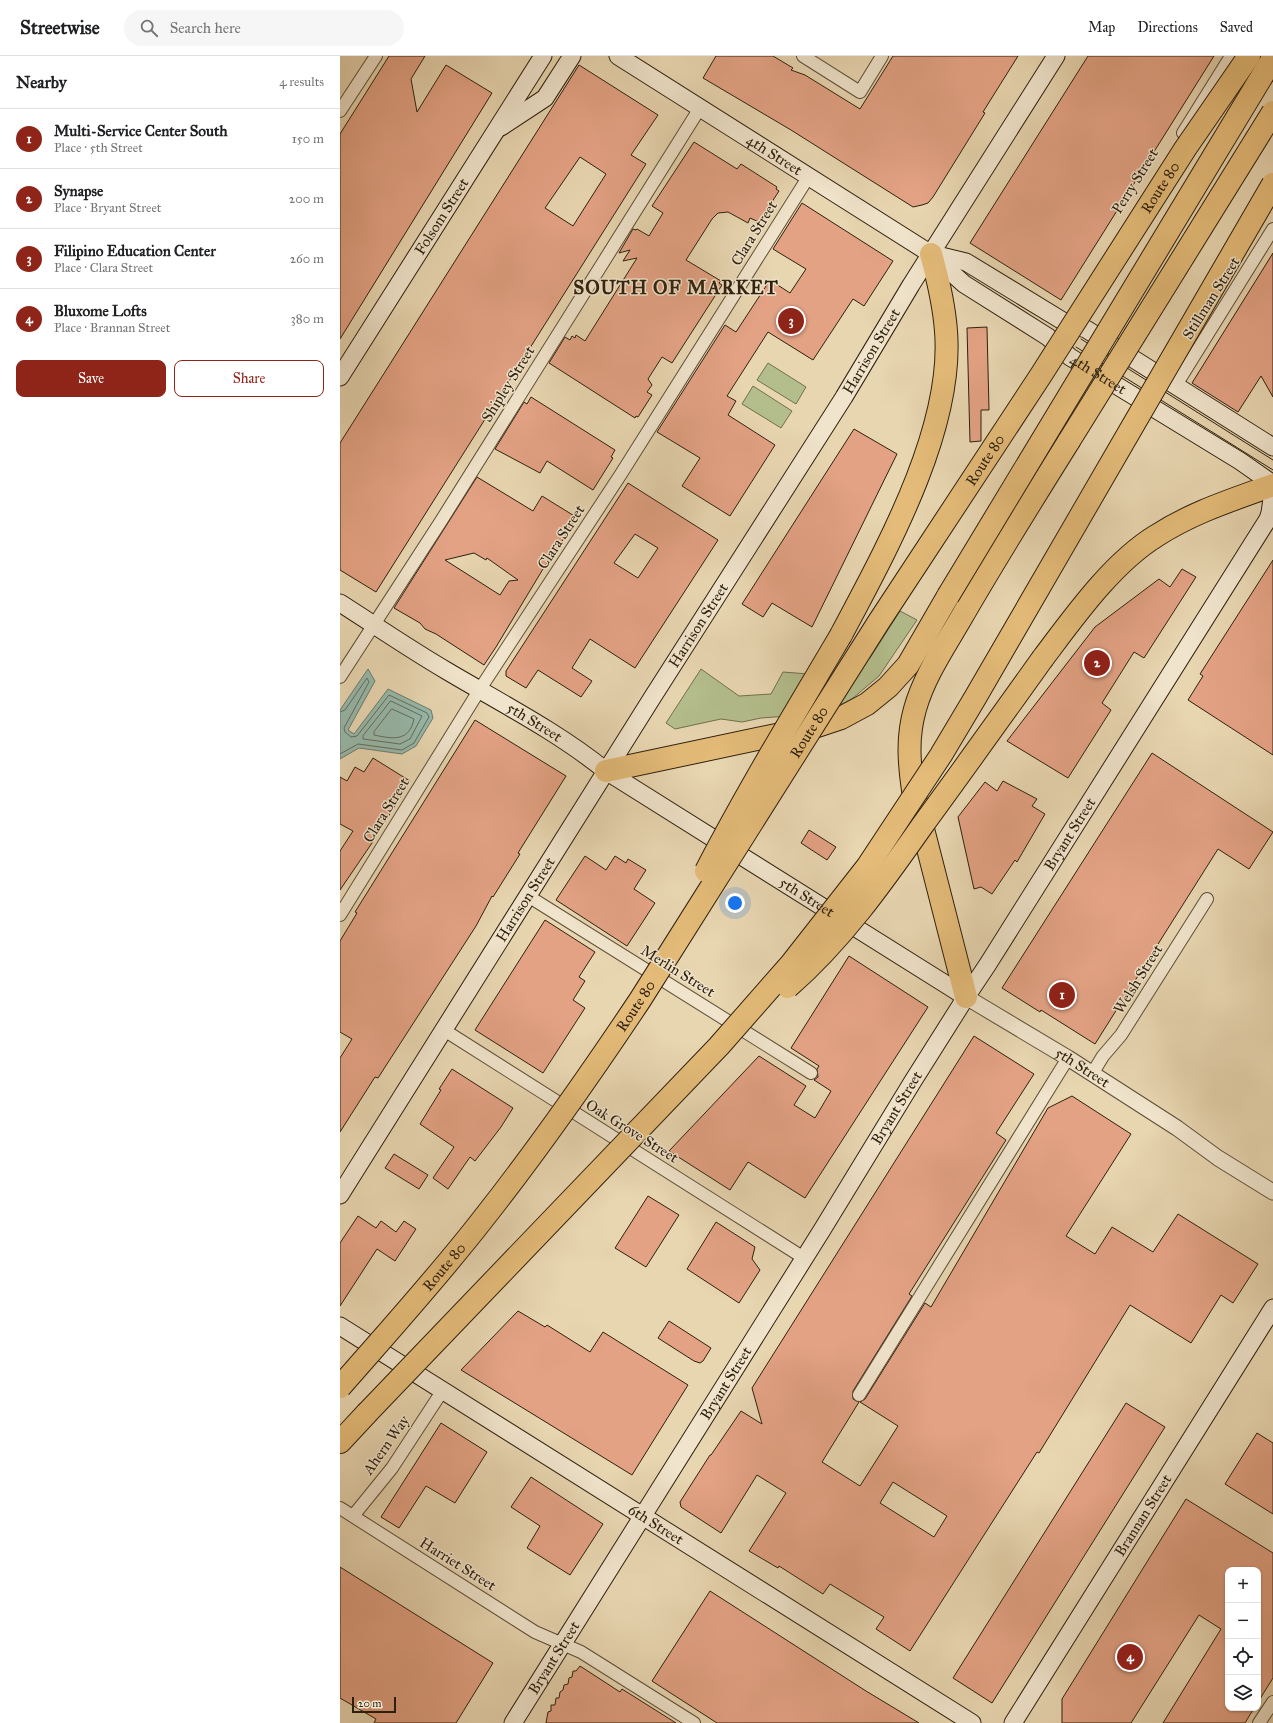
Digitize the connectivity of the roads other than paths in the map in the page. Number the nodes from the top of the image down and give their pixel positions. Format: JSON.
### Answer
{"nodes":[{"id":1,"x":376,"y":56,"type":"edge"},
{"id":2,"x":543,"y":56,"type":"edge"},
{"id":3,"x":572,"y":56,"type":"edge"},
{"id":4,"x":618,"y":56,"type":"edge"},
{"id":5,"x":803,"y":56,"type":"edge"},
{"id":6,"x":882,"y":56,"type":"edge"},
{"id":7,"x":1056,"y":56,"type":"edge"},
{"id":8,"x":1231,"y":56,"type":"edge"},
{"id":9,"x":1249,"y":56,"type":"edge"},
{"id":10,"x":1273,"y":58,"type":"edge"},
{"id":11,"x":700,"y":108,"type":"junction"},
{"id":12,"x":340,"y":111,"type":"edge"},
{"id":13,"x":1273,"y":112,"type":"edge"},
{"id":14,"x":496,"y":130,"type":"junction"},
{"id":15,"x":809,"y":176,"type":"junction"},
{"id":16,"x":1273,"y":184,"type":"edge"},
{"id":17,"x":1273,"y":229,"type":"edge"},
{"id":18,"x":931,"y":254,"type":"junction"},
{"id":19,"x":1066,"y":323,"type":"junction"},
{"id":20,"x":340,"y":377,"type":"edge"},
{"id":21,"x":1176,"y":385,"type":"junction"},
{"id":22,"x":1273,"y":447,"type":"edge"},
{"id":23,"x":1273,"y":485,"type":"edge"},
{"id":24,"x":1273,"y":490,"type":"edge"},
{"id":25,"x":340,"y":603,"type":"edge"},
{"id":26,"x":373,"y":624,"type":"junction"},
{"id":27,"x":340,"y":677,"type":"edge"},
{"id":28,"x":480,"y":689,"type":"junction"},
{"id":29,"x":606,"y":771,"type":"junction"},
{"id":30,"x":528,"y":896,"type":"junction"},
{"id":31,"x":1207,"y":899,"type":"dead end"},
{"id":32,"x":340,"y":915,"type":"edge"},
{"id":33,"x":966,"y":997,"type":"junction"},
{"id":34,"x":640,"y":1000,"type":"junction"},
{"id":35,"x":444,"y":1030,"type":"junction"},
{"id":36,"x":719,"y":1046,"type":"junction"},
{"id":37,"x":1068,"y":1058,"type":"junction"},
{"id":38,"x":811,"y":1073,"type":"dead end"},
{"id":39,"x":1092,"y":1074,"type":"junction"},
{"id":40,"x":1273,"y":1192,"type":"edge"},
{"id":41,"x":340,"y":1195,"type":"edge"},
{"id":42,"x":804,"y":1258,"type":"junction"},
{"id":43,"x":1273,"y":1308,"type":"edge"},
{"id":44,"x":340,"y":1326,"type":"edge"},
{"id":45,"x":340,"y":1387,"type":"edge"},
{"id":46,"x":443,"y":1390,"type":"junction"},
{"id":47,"x":859,"y":1395,"type":"dead end"},
{"id":48,"x":340,"y":1442,"type":"edge"},
{"id":49,"x":340,"y":1508,"type":"edge"},
{"id":50,"x":353,"y":1516,"type":"junction"},
{"id":51,"x":642,"y":1516,"type":"junction"},
{"id":52,"x":562,"y":1644,"type":"junction"},
{"id":53,"x":1273,"y":1702,"type":"edge"},
{"id":54,"x":513,"y":1723,"type":"edge"},
{"id":55,"x":694,"y":1723,"type":"edge"},
{"id":56,"x":972,"y":1723,"type":"edge"},
{"id":57,"x":1013,"y":1723,"type":"edge"},
{"id":58,"x":1259,"y":1723,"type":"edge"}],
"edges":[{"from":1,"to":12,"type":"street"},
{"from":2,"to":14,"type":"main road","name":"Folsom Street"},
{"from":3,"to":14,"type":"main road"},
{"from":4,"to":11,"type":"main road","name":"4th Street"},
{"from":5,"to":6,"type":"street"},
{"from":7,"to":18,"type":"main road","name":"Harrison Street"},
{"from":8,"to":19,"type":"street","name":"Perry Street"},
{"from":9,"to":34,"type":"highway","name":"Route 80","bridge":true},
{"from":10,"to":29,"type":"highway","bridge":true},
{"from":11,"to":15,"type":"main road","name":"4th Street"},
{"from":11,"to":26,"type":"street","name":"Shipley Street"},
{"from":13,"to":33,"type":"highway","bridge":true},
{"from":14,"to":20,"type":"main road","name":"Folsom Street"},
{"from":15,"to":18,"type":"main road","name":"4th Street"},
{"from":15,"to":28,"type":"street","name":"Clara Street"},
{"from":16,"to":36,"type":"highway","bridge":true},
{"from":17,"to":21,"type":"street","name":"Stillman Street"},
{"from":18,"to":19,"type":"main road","name":"4th Street"},
{"from":18,"to":23,"type":"main road","name":"4th Street"},
{"from":18,"to":29,"type":"main road","name":"Harrison Street"},
{"from":18,"to":34,"type":"highway","bridge":true},
{"from":19,"to":21,"type":"main road","name":"4th Street"},
{"from":21,"to":22,"type":"main road","name":"4th Street"},
{"from":23,"to":36,"type":"highway","bridge":true},
{"from":24,"to":33,"type":"main road","name":"Bryant Street"},
{"from":25,"to":26,"type":"main road","name":"5th Street"},
{"from":26,"to":27,"type":"street","name":"Shipley Street"},
{"from":26,"to":28,"type":"main road","name":"5th Street"},
{"from":28,"to":29,"type":"main road","name":"5th Street"},
{"from":28,"to":32,"type":"street","name":"Clara Street"},
{"from":29,"to":30,"type":"main road","name":"Harrison Street"},
{"from":29,"to":33,"type":"main road","name":"5th Street"},
{"from":30,"to":35,"type":"main road","name":"Harrison Street"},
{"from":30,"to":38,"type":"street","name":"Merlin Street"},
{"from":31,"to":39,"type":"street","name":"Welsh Street"},
{"from":33,"to":37,"type":"street","name":"5th Street"},
{"from":33,"to":42,"type":"main road","name":"Bryant Street"},
{"from":34,"to":45,"type":"highway","name":"Route 80","bridge":true},
{"from":35,"to":41,"type":"main road","name":"Harrison Street"},
{"from":35,"to":42,"type":"street","name":"Oak Grove Street"},
{"from":36,"to":48,"type":"highway","bridge":true},
{"from":37,"to":39,"type":"street","name":"5th Street"},
{"from":37,"to":47,"type":"street"},
{"from":39,"to":40,"type":"street","name":"5th Street"},
{"from":42,"to":51,"type":"main road","name":"Bryant Street"},
{"from":43,"to":57,"type":"main road","name":"Brannan Street"},
{"from":44,"to":46,"type":"main road","name":"6th Street"},
{"from":46,"to":50,"type":"street","name":"Ahern Way"},
{"from":46,"to":51,"type":"main road","name":"6th Street"},
{"from":49,"to":50,"type":"street","name":"Harriet Street"},
{"from":50,"to":52,"type":"street","name":"Harriet Street"},
{"from":51,"to":52,"type":"main road","name":"Bryant Street"},
{"from":51,"to":56,"type":"main road","name":"6th Street"},
{"from":52,"to":54,"type":"main road","name":"Bryant Street"},
{"from":52,"to":55,"type":"street","name":"Harriet Street"},
{"from":53,"to":58,"type":"street"}]}
